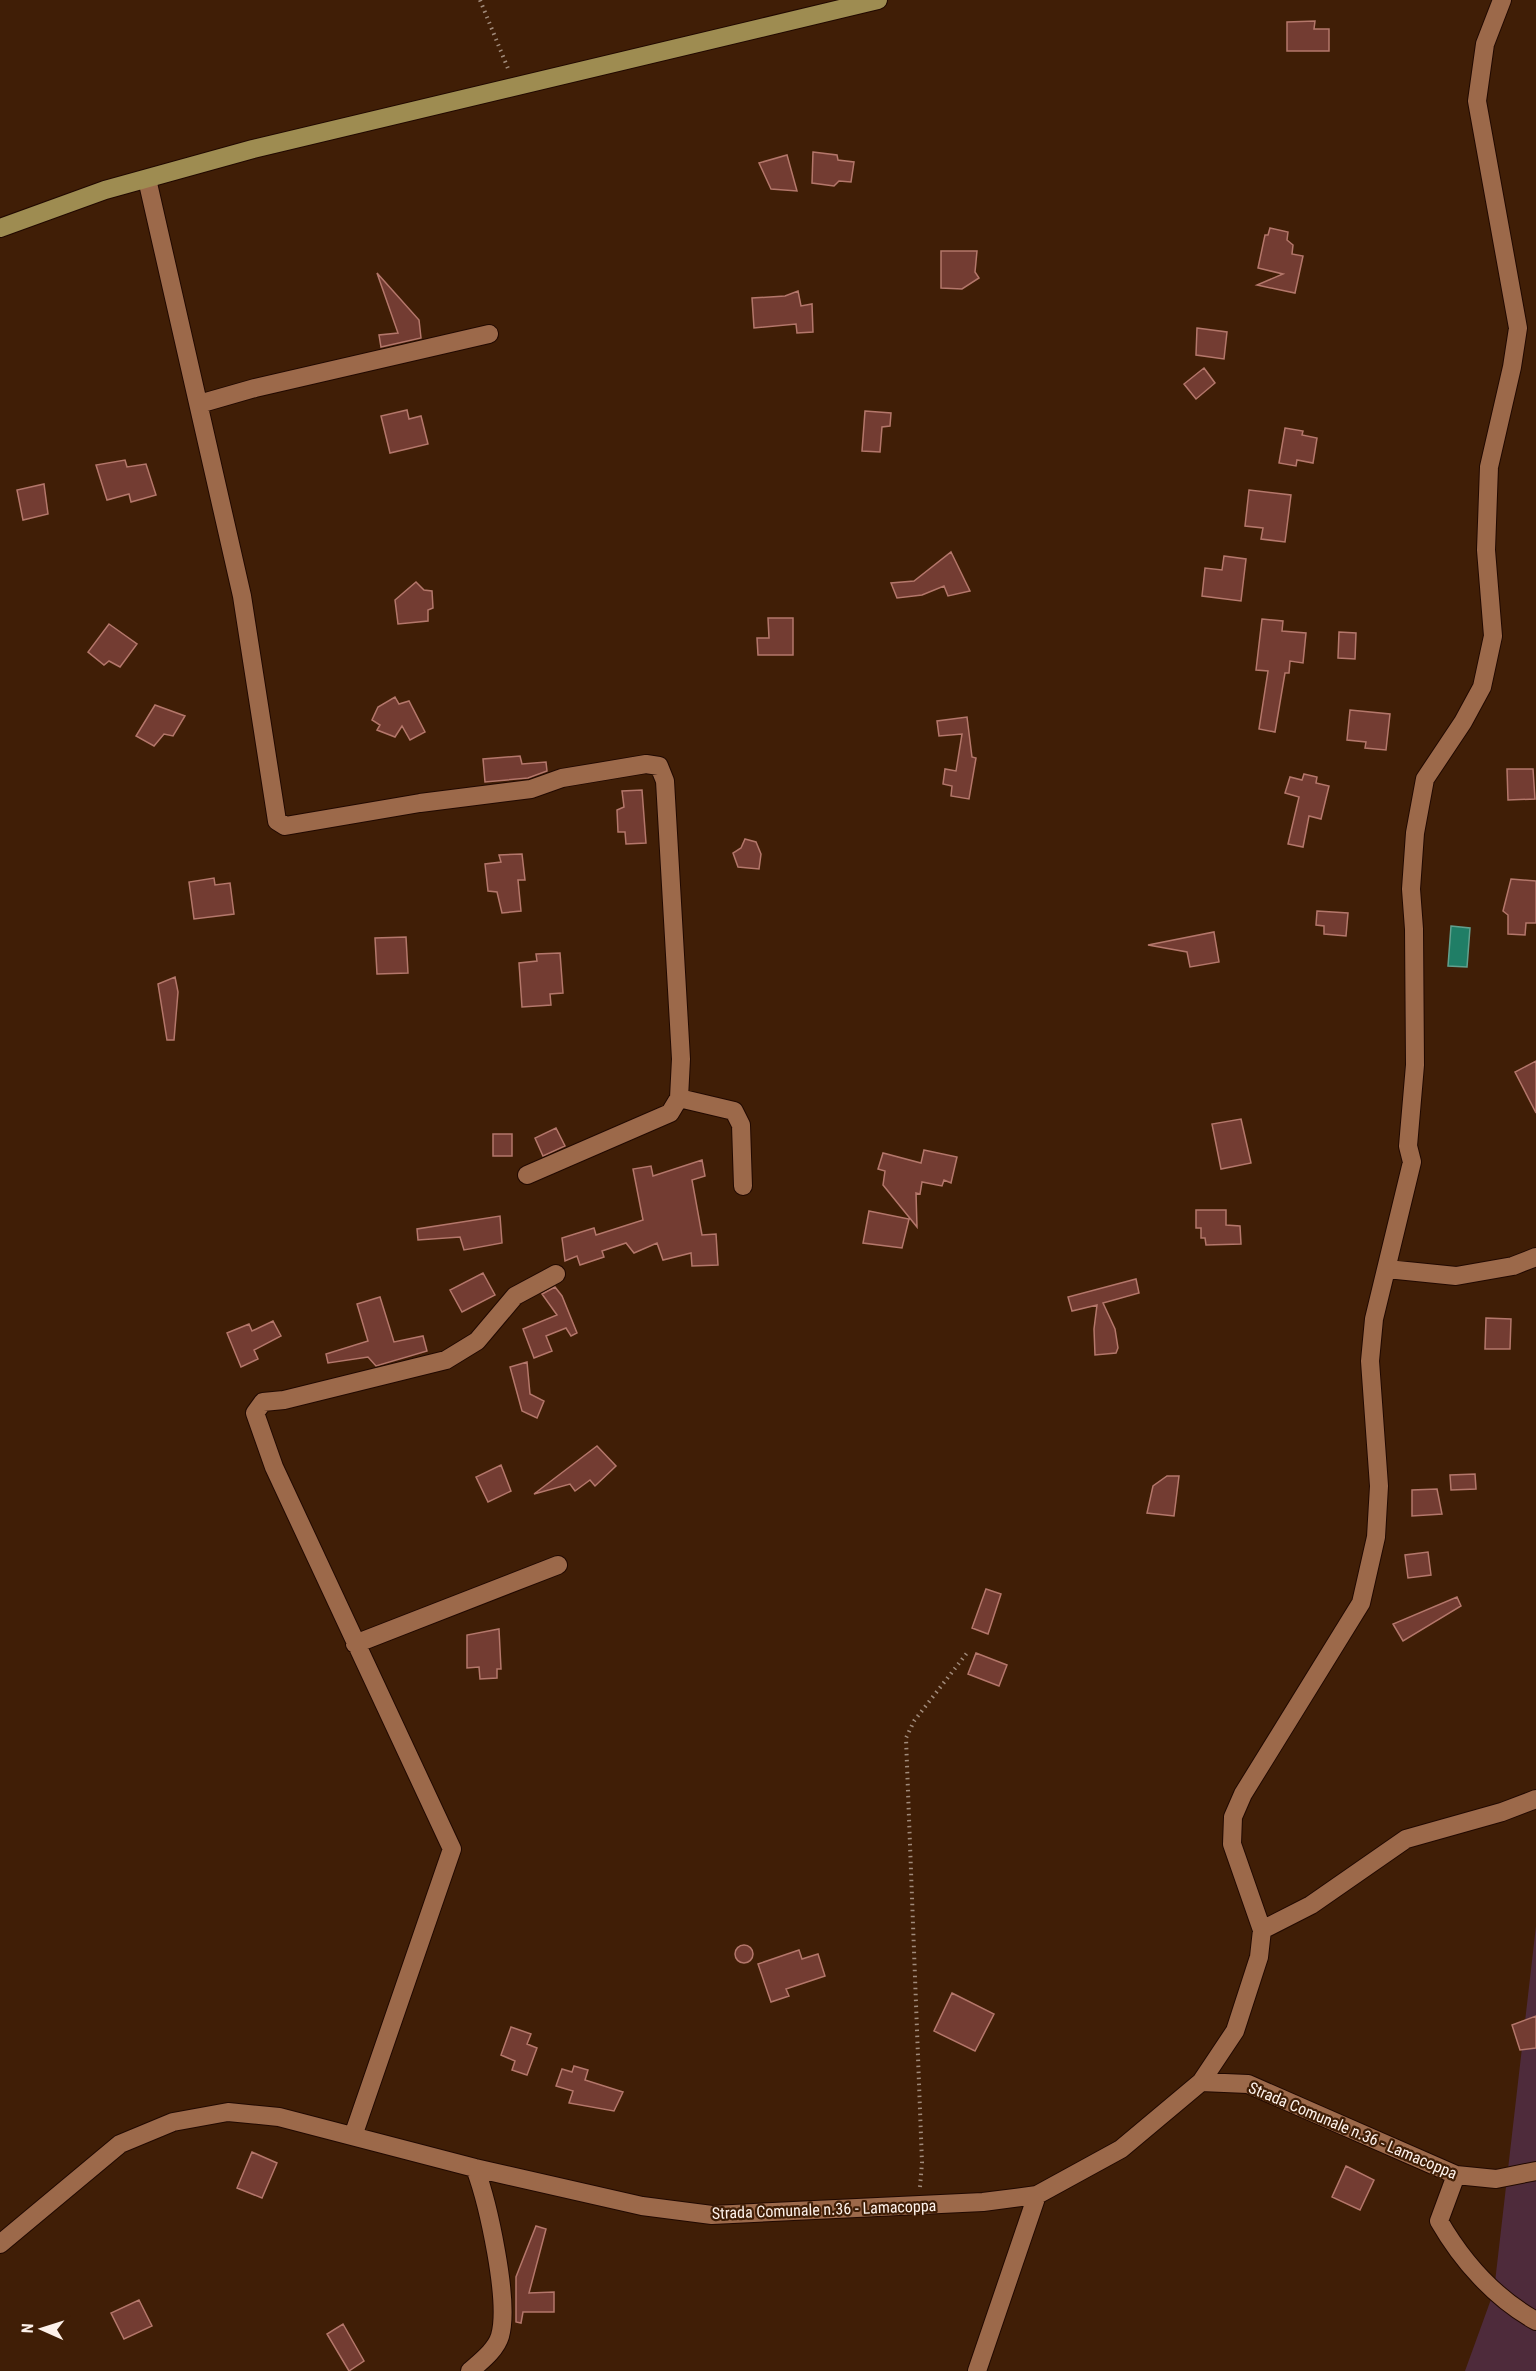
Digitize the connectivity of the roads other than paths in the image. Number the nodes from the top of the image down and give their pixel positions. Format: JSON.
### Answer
{"nodes":[{"id":1,"x":878,"y":0,"type":"edge"},
{"id":2,"x":1503,"y":0,"type":"edge"},
{"id":3,"x":147,"y":179,"type":"junction"},
{"id":4,"x":0,"y":228,"type":"edge"},
{"id":5,"x":489,"y":334,"type":"dead end"},
{"id":6,"x":199,"y":404,"type":"junction"},
{"id":7,"x":679,"y":1098,"type":"junction"},
{"id":8,"x":527,"y":1176,"type":"dead end"},
{"id":9,"x":743,"y":1186,"type":"dead end"},
{"id":10,"x":1536,"y":1257,"type":"edge"},
{"id":11,"x":1387,"y":1269,"type":"junction"},
{"id":12,"x":556,"y":1274,"type":"dead end"},
{"id":13,"x":558,"y":1565,"type":"dead end"},
{"id":14,"x":355,"y":1644,"type":"junction"},
{"id":15,"x":1536,"y":1799,"type":"edge"},
{"id":16,"x":1262,"y":1930,"type":"junction"},
{"id":17,"x":1201,"y":2082,"type":"junction"},
{"id":18,"x":353,"y":2136,"type":"junction"},
{"id":19,"x":475,"y":2168,"type":"junction"},
{"id":20,"x":1536,"y":2171,"type":"edge"},
{"id":21,"x":1456,"y":2175,"type":"junction"},
{"id":22,"x":1037,"y":2195,"type":"junction"},
{"id":23,"x":0,"y":2244,"type":"edge"},
{"id":24,"x":1536,"y":2321,"type":"edge"},
{"id":25,"x":470,"y":2371,"type":"edge"},
{"id":26,"x":977,"y":2371,"type":"edge"}],
"edges":[{"from":1,"to":3,"type":"main road"},
{"from":2,"to":11,"type":"street"},
{"from":3,"to":4,"type":"main road"},
{"from":3,"to":6,"type":"street"},
{"from":5,"to":6,"type":"street"},
{"from":6,"to":7,"type":"street"},
{"from":7,"to":8,"type":"street"},
{"from":7,"to":9,"type":"street"},
{"from":10,"to":11,"type":"street"},
{"from":11,"to":16,"type":"street"},
{"from":12,"to":14,"type":"street"},
{"from":13,"to":14,"type":"street"},
{"from":14,"to":18,"type":"street"},
{"from":15,"to":16,"type":"street"},
{"from":16,"to":17,"type":"street"},
{"from":17,"to":21,"type":"street","name":"Strada Comunale n.36 - Lamacoppa"},
{"from":17,"to":22,"type":"street","name":"Strada Comunale n.36 - Lamacoppa"},
{"from":18,"to":19,"type":"street","name":"Strada Comunale n.36 - Lamacoppa"},
{"from":18,"to":23,"type":"street","name":"Strada Comunale n.36 - Lamacoppa"},
{"from":19,"to":22,"type":"street","name":"Strada Comunale n.36 - Lamacoppa"},
{"from":19,"to":25,"type":"street"},
{"from":20,"to":21,"type":"street","name":"Strada Comunale n.36 - Lamacoppa"},
{"from":21,"to":24,"type":"street"},
{"from":22,"to":26,"type":"street"}]}
